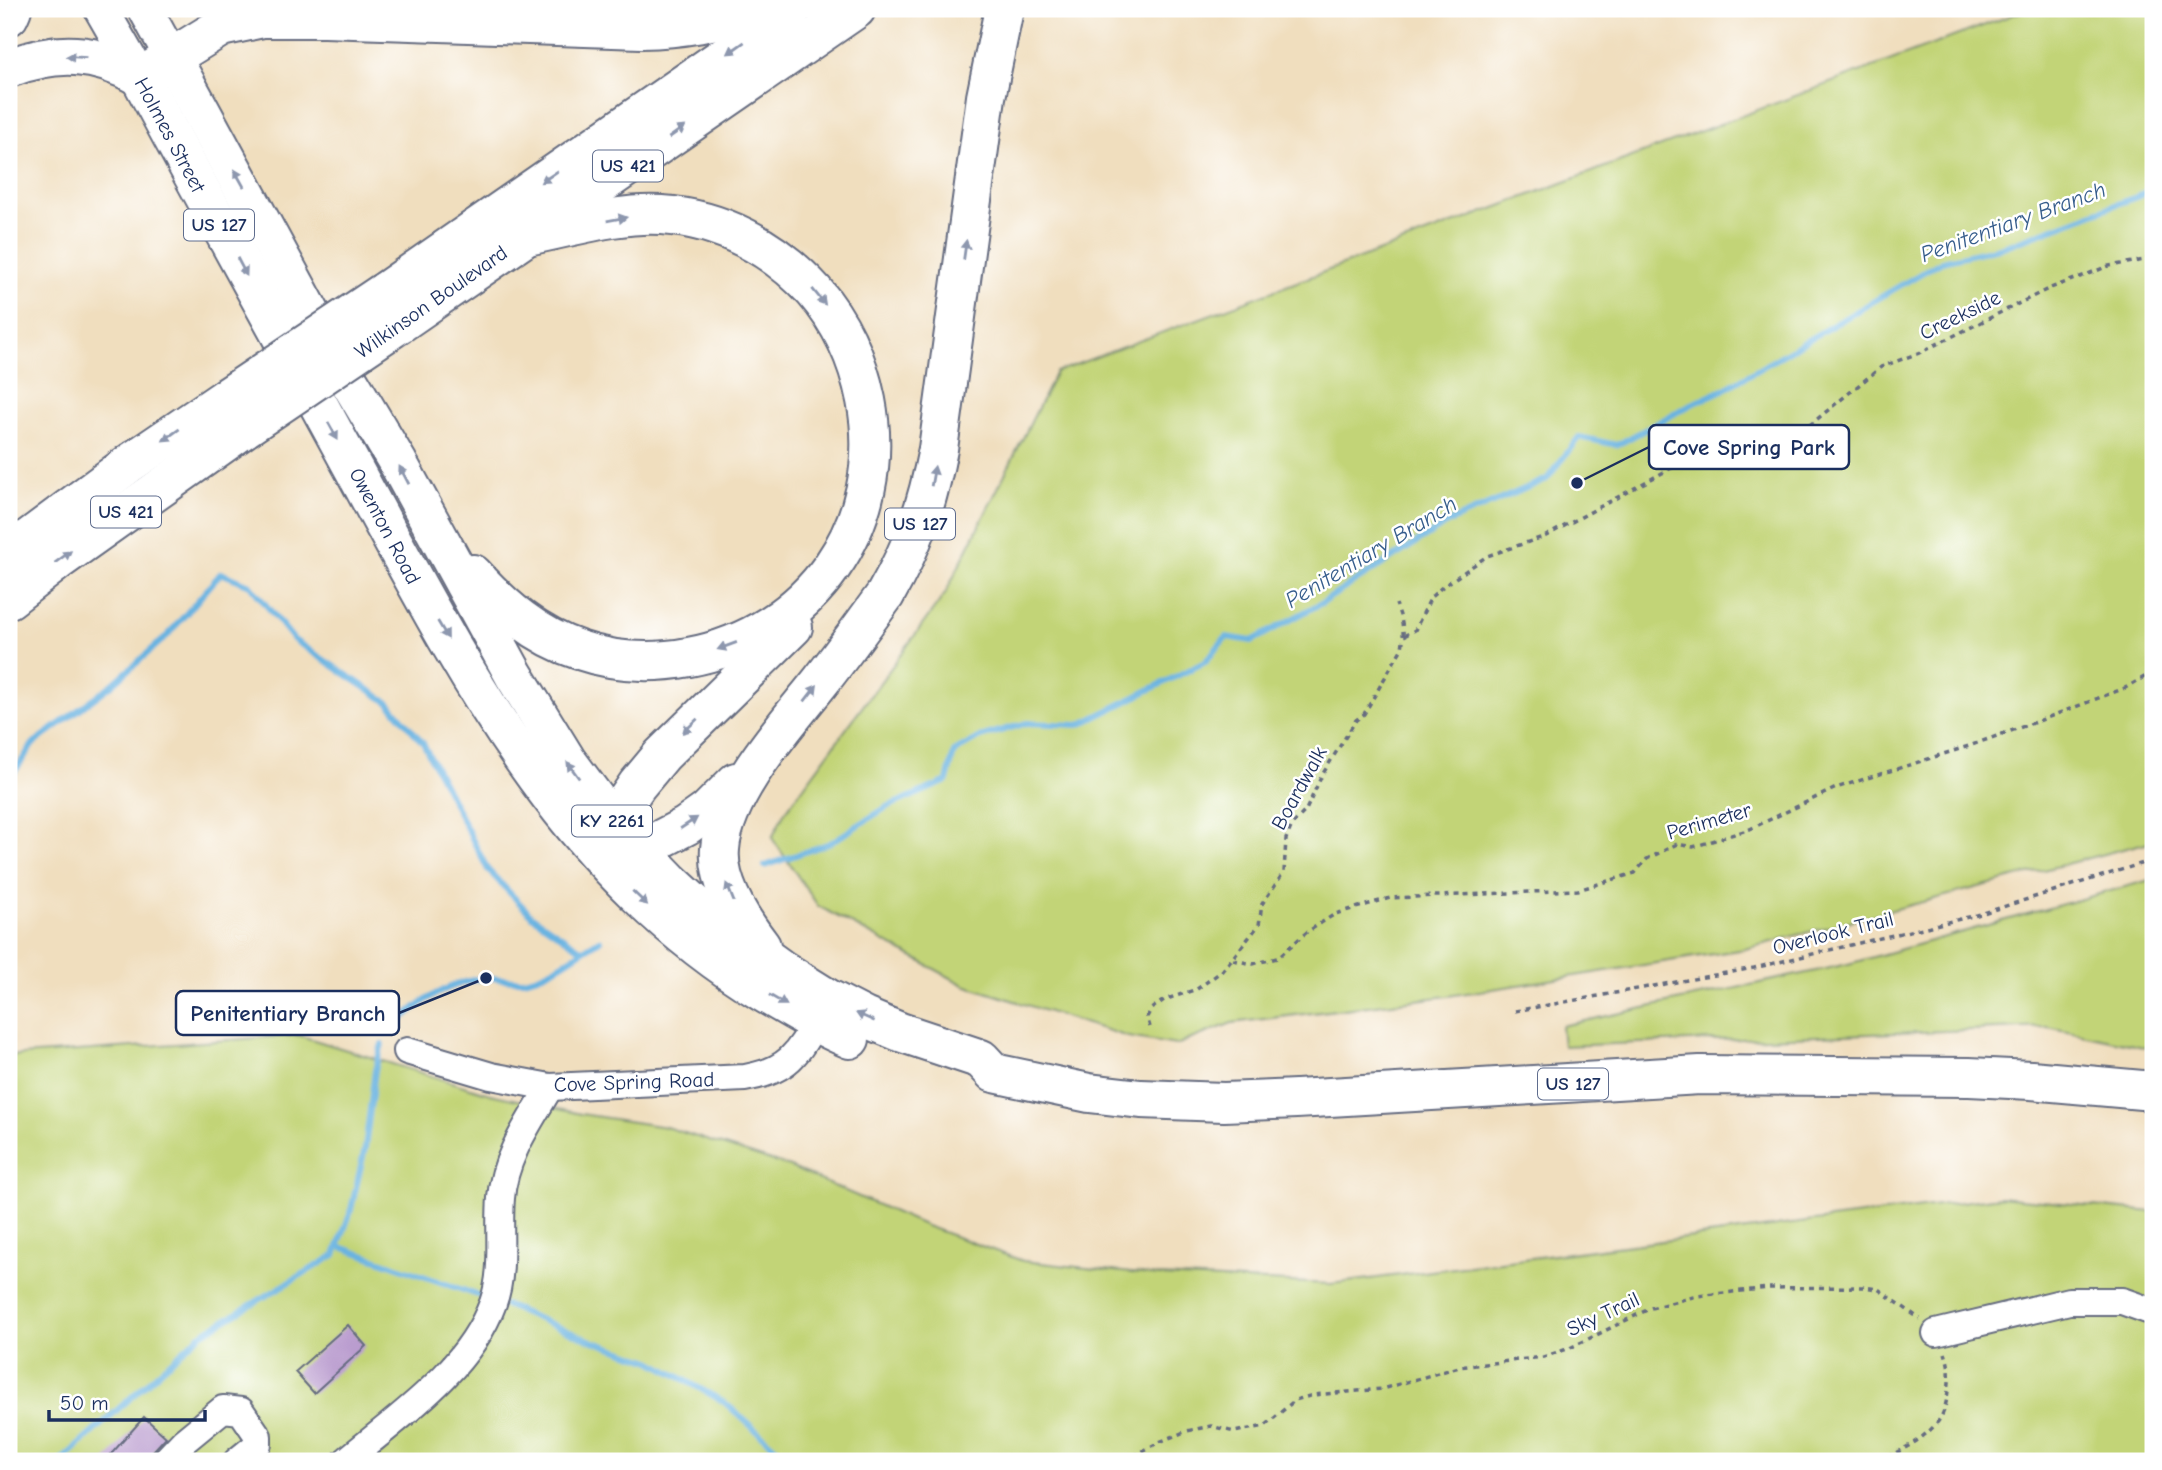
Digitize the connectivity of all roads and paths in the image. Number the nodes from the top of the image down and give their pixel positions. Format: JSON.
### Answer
{"nodes":[{"id":1,"x":12,"y":9,"type":"edge"},
{"id":2,"x":101,"y":9,"type":"edge"},
{"id":3,"x":145,"y":9,"type":"edge"},
{"id":4,"x":212,"y":9,"type":"edge"},
{"id":5,"x":755,"y":9,"type":"edge"},
{"id":6,"x":792,"y":9,"type":"edge"},
{"id":7,"x":856,"y":9,"type":"edge"},
{"id":8,"x":1004,"y":9,"type":"edge"},
{"id":9,"x":9,"y":16,"type":"edge"},
{"id":10,"x":292,"y":17,"type":"junction"},
{"id":11,"x":173,"y":58,"type":"junction"},
{"id":12,"x":9,"y":68,"type":"edge"},
{"id":13,"x":140,"y":77,"type":"junction"},
{"id":14,"x":526,"y":236,"type":"junction"},
{"id":15,"x":2153,"y":255,"type":"edge"},
{"id":16,"x":392,"y":308,"type":"junction"},
{"id":17,"x":299,"y":371,"type":"joint"},
{"id":18,"x":236,"y":412,"type":"junction"},
{"id":19,"x":1789,"y":442,"type":"joint"},
{"id":20,"x":856,"y":524,"type":"junction"},
{"id":21,"x":437,"y":535,"type":"junction"},
{"id":22,"x":9,"y":554,"type":"edge"},
{"id":23,"x":9,"y":599,"type":"edge"},
{"id":24,"x":1396,"y":604,"type":"dead end"},
{"id":25,"x":1404,"y":636,"type":"junction"},
{"id":26,"x":2153,"y":672,"type":"edge"},
{"id":27,"x":765,"y":754,"type":"junction"},
{"id":28,"x":613,"y":847,"type":"junction"},
{"id":29,"x":2153,"y":860,"type":"edge"},
{"id":30,"x":1233,"y":960,"type":"junction"},
{"id":31,"x":780,"y":969,"type":"junction"},
{"id":32,"x":822,"y":1011,"type":"junction"},
{"id":33,"x":1515,"y":1011,"type":"dead end"},
{"id":34,"x":1150,"y":1027,"type":"dead end"},
{"id":35,"x":407,"y":1051,"type":"dead end"},
{"id":36,"x":550,"y":1087,"type":"junction"},
{"id":37,"x":2153,"y":1091,"type":"edge"},
{"id":38,"x":2153,"y":1312,"type":"edge"},
{"id":39,"x":1936,"y":1333,"type":"junction"},
{"id":40,"x":165,"y":1461,"type":"edge"},
{"id":41,"x":237,"y":1461,"type":"edge"},
{"id":42,"x":346,"y":1461,"type":"edge"},
{"id":43,"x":1125,"y":1461,"type":"edge"},
{"id":44,"x":1878,"y":1461,"type":"edge"}],
"edges":[{"from":1,"to":9,"type":"highway"},
{"from":2,"to":13,"type":"main road","name":"Holmes Street"},
{"from":3,"to":11,"type":"main road","name":"Holmes Street","number":"KY 2261"},
{"from":4,"to":10,"type":"highway"},
{"from":5,"to":10,"type":"highway"},
{"from":6,"to":16,"type":"highway","name":"Wilkinson Boulevard","number":"US 421","one_way":true},
{"from":14,"to":7,"type":"highway","name":"Wilkinson Boulevard","number":"US 421","one_way":true},
{"from":27,"to":8,"type":"highway","number":"US 127","one_way":true},
{"from":10,"to":11,"type":"highway"},
{"from":11,"to":13,"type":"highway"},
{"from":21,"to":11,"type":"highway","name":"Holmes Street","number":"KY 2261","one_way":true},
{"from":13,"to":12,"type":"highway","one_way":true},
{"from":13,"to":17,"type":"highway","name":"Holmes Street","number":"US 127","one_way":true},
{"from":14,"to":16,"type":"highway","name":"Wilkinson Boulevard","number":"US 421"},
{"from":14,"to":20,"type":"highway","one_way":true},
{"from":15,"to":19,"type":"path","name":"Creekside"},
{"from":16,"to":18,"type":"highway","name":"Wilkinson Boulevard","number":"US 421","bridge":true},
{"from":17,"to":28,"type":"highway","name":"Owenton Road","number":"US 127","one_way":true},
{"from":18,"to":22,"type":"highway","name":"Wilkinson Boulevard","number":"US 421","one_way":true},
{"from":23,"to":18,"type":"highway","name":"Wilkinson Boulevard","number":"US 421","one_way":true},
{"from":19,"to":25,"type":"path","name":"Boardwalk"},
{"from":20,"to":21,"type":"highway","one_way":true},
{"from":20,"to":28,"type":"highway","one_way":true},
{"from":28,"to":21,"type":"highway","number":"KY 2261","one_way":true},
{"from":24,"to":25,"type":"path"},
{"from":25,"to":30,"type":"path","name":"Boardwalk"},
{"from":26,"to":30,"type":"path","name":"Perimeter"},
{"from":28,"to":27,"type":"highway","one_way":true},
{"from":31,"to":27,"type":"highway","number":"US 127","one_way":true},
{"from":28,"to":31,"type":"highway","number":"KY 2261"},
{"from":28,"to":32,"type":"highway","number":"US 127","one_way":true},
{"from":29,"to":33,"type":"path","name":"Overlook Trail"},
{"from":30,"to":34,"type":"path","name":"Boardwalk"},
{"from":31,"to":32,"type":"highway","number":"US 127"},
{"from":32,"to":36,"type":"street","name":"Cove Spring Road"},
{"from":32,"to":37,"type":"highway","number":"US 127"},
{"from":35,"to":36,"type":"street","name":"Cove Spring Road"},
{"from":36,"to":42,"type":"street"},
{"from":38,"to":39,"type":"street"},
{"from":39,"to":43,"type":"path","name":"Sky Trail"},
{"from":39,"to":44,"type":"path"},
{"from":40,"to":41,"type":"street"}]}
